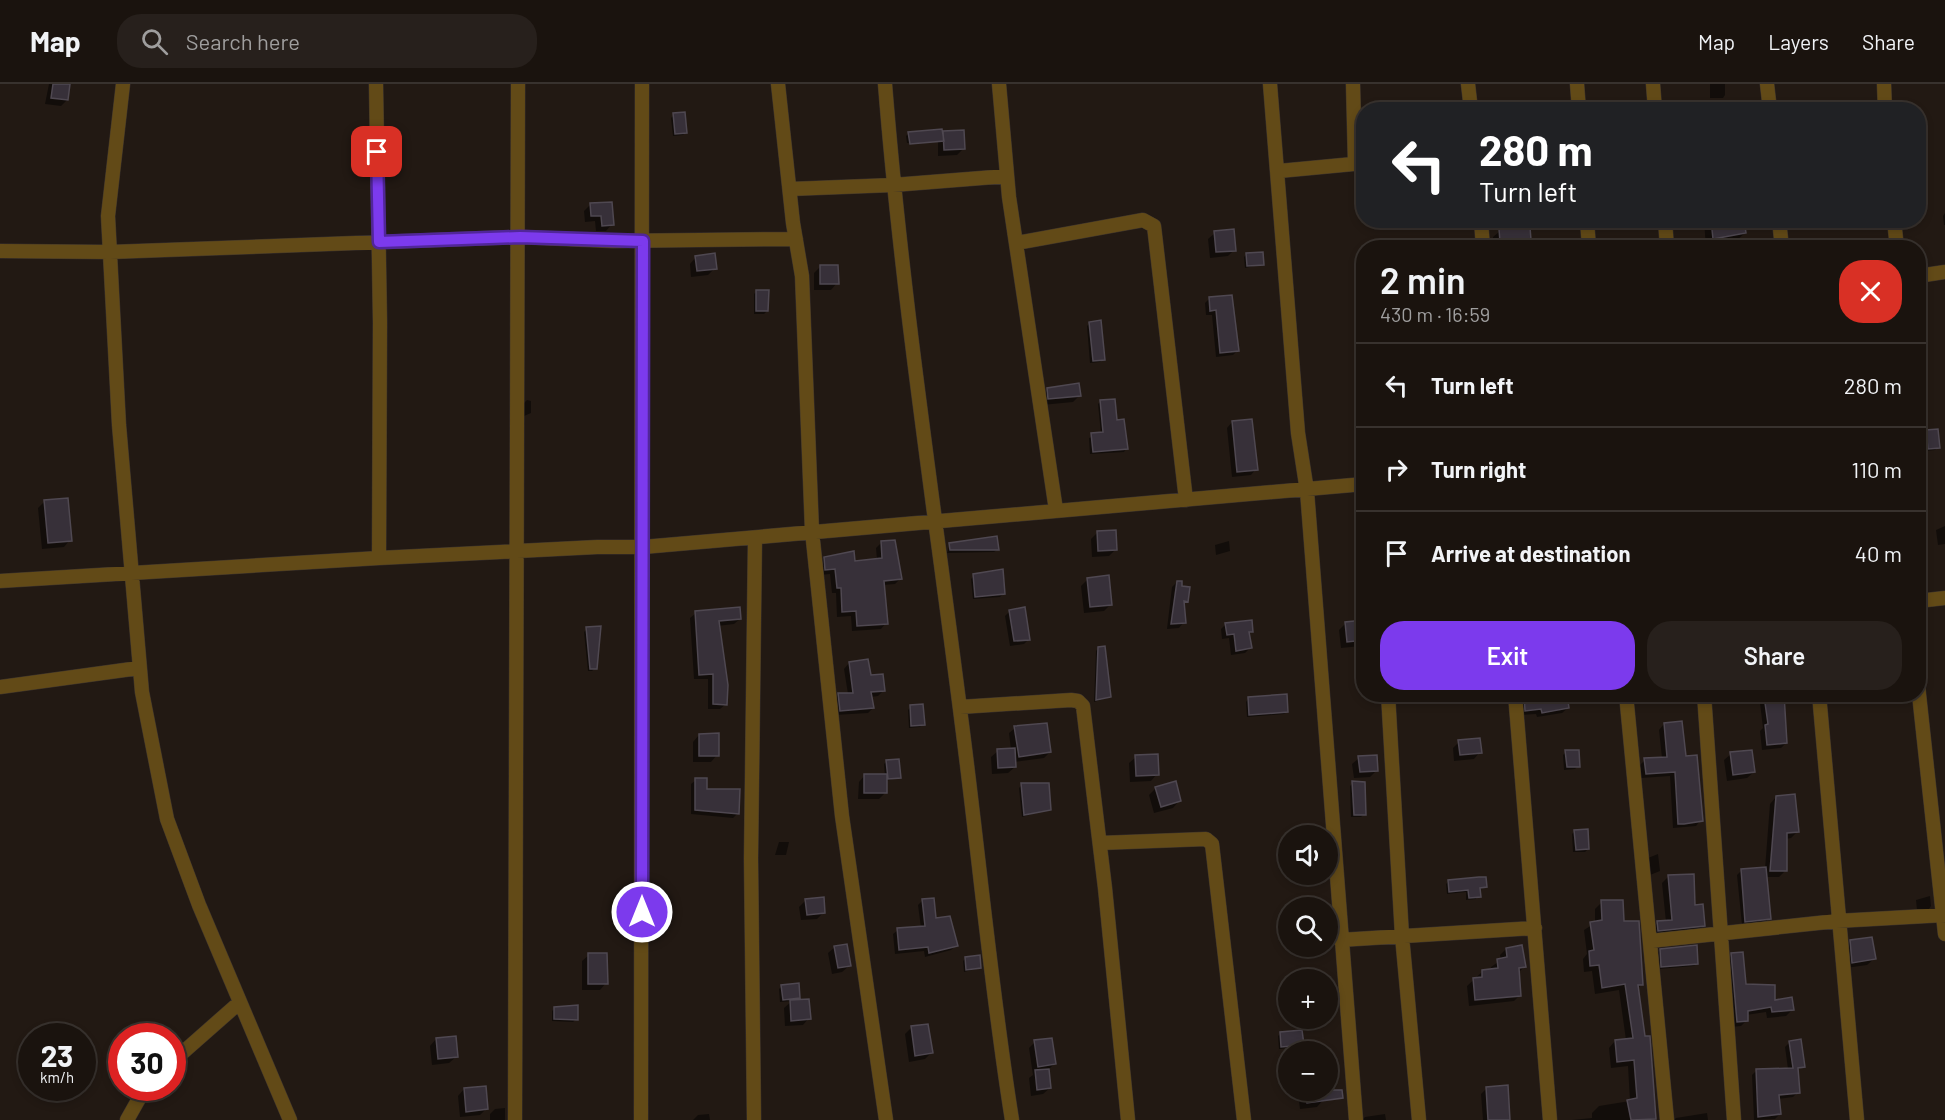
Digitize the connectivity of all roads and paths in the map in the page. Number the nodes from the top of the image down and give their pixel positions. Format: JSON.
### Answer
{"nodes":[{"id":1,"x":123,"y":84,"type":"edge"},
{"id":2,"x":376,"y":84,"type":"edge"},
{"id":3,"x":518,"y":84,"type":"edge"},
{"id":4,"x":642,"y":84,"type":"edge"},
{"id":5,"x":778,"y":84,"type":"edge"},
{"id":6,"x":885,"y":84,"type":"edge"},
{"id":7,"x":999,"y":84,"type":"edge"},
{"id":8,"x":1270,"y":84,"type":"edge"},
{"id":9,"x":1353,"y":84,"type":"edge"},
{"id":10,"x":1468,"y":84,"type":"edge"},
{"id":11,"x":1577,"y":84,"type":"edge"},
{"id":12,"x":1653,"y":84,"type":"edge"},
{"id":13,"x":1767,"y":84,"type":"edge"},
{"id":14,"x":1884,"y":84,"type":"edge"},
{"id":15,"x":1470,"y":102,"type":"edge"},
{"id":16,"x":1578,"y":102,"type":"edge"},
{"id":17,"x":1654,"y":102,"type":"edge"},
{"id":18,"x":1769,"y":102,"type":"edge"},
{"id":19,"x":1885,"y":102,"type":"edge"},
{"id":20,"x":1356,"y":124,"type":"edge"},
{"id":21,"x":1356,"y":164,"type":"edge"},
{"id":22,"x":1279,"y":171,"type":"junction"},
{"id":23,"x":1007,"y":176,"type":"junction"},
{"id":24,"x":893,"y":185,"type":"junction"},
{"id":25,"x":790,"y":189,"type":"junction"},
{"id":26,"x":520,"y":237,"type":"junction"},
{"id":27,"x":796,"y":239,"type":"junction"},
{"id":28,"x":643,"y":241,"type":"junction"},
{"id":29,"x":379,"y":242,"type":"junction"},
{"id":30,"x":1016,"y":243,"type":"junction"},
{"id":31,"x":0,"y":250,"type":"edge"},
{"id":32,"x":110,"y":252,"type":"junction"},
{"id":33,"x":1945,"y":272,"type":"edge"},
{"id":34,"x":1926,"y":275,"type":"edge"},
{"id":35,"x":1356,"y":485,"type":"edge"},
{"id":36,"x":1307,"y":491,"type":"junction"},
{"id":37,"x":1186,"y":500,"type":"junction"},
{"id":38,"x":1056,"y":510,"type":"junction"},
{"id":39,"x":936,"y":520,"type":"junction"},
{"id":40,"x":813,"y":531,"type":"junction"},
{"id":41,"x":755,"y":538,"type":"junction"},
{"id":42,"x":643,"y":547,"type":"junction"},
{"id":43,"x":519,"y":551,"type":"junction"},
{"id":44,"x":379,"y":558,"type":"junction"},
{"id":45,"x":130,"y":573,"type":"junction"},
{"id":46,"x":0,"y":581,"type":"edge"},
{"id":47,"x":1945,"y":598,"type":"edge"},
{"id":48,"x":1926,"y":600,"type":"edge"},
{"id":49,"x":139,"y":668,"type":"junction"},
{"id":50,"x":0,"y":687,"type":"edge"},
{"id":51,"x":1388,"y":702,"type":"edge"},
{"id":52,"x":1516,"y":702,"type":"edge"},
{"id":53,"x":1627,"y":702,"type":"edge"},
{"id":54,"x":1705,"y":702,"type":"edge"},
{"id":55,"x":1820,"y":702,"type":"edge"},
{"id":56,"x":1920,"y":702,"type":"edge"},
{"id":57,"x":960,"y":707,"type":"junction"},
{"id":58,"x":1100,"y":843,"type":"junction"},
{"id":59,"x":1944,"y":915,"type":"edge"},
{"id":60,"x":1837,"y":921,"type":"junction"},
{"id":61,"x":1535,"y":928,"type":"junction"},
{"id":62,"x":1719,"y":932,"type":"junction"},
{"id":63,"x":1945,"y":934,"type":"edge"},
{"id":64,"x":1402,"y":936,"type":"junction"},
{"id":65,"x":1340,"y":940,"type":"junction"},
{"id":66,"x":1650,"y":941,"type":"junction"},
{"id":67,"x":240,"y":1002,"type":"junction"},
{"id":68,"x":186,"y":1050,"type":"edge"},
{"id":69,"x":138,"y":1101,"type":"edge"},
{"id":70,"x":127,"y":1120,"type":"edge"},
{"id":71,"x":290,"y":1120,"type":"edge"},
{"id":72,"x":515,"y":1120,"type":"edge"},
{"id":73,"x":641,"y":1120,"type":"edge"},
{"id":74,"x":753,"y":1120,"type":"edge"},
{"id":75,"x":886,"y":1120,"type":"edge"},
{"id":76,"x":1012,"y":1120,"type":"edge"},
{"id":77,"x":1128,"y":1120,"type":"edge"},
{"id":78,"x":1244,"y":1120,"type":"edge"},
{"id":79,"x":1356,"y":1120,"type":"edge"},
{"id":80,"x":1419,"y":1120,"type":"edge"},
{"id":81,"x":1550,"y":1120,"type":"edge"},
{"id":82,"x":1666,"y":1120,"type":"edge"},
{"id":83,"x":1734,"y":1120,"type":"edge"},
{"id":84,"x":1857,"y":1120,"type":"edge"}],
"edges":[{"from":1,"to":32,"type":"street"},
{"from":2,"to":29,"type":"street"},
{"from":3,"to":26,"type":"street"},
{"from":4,"to":28,"type":"street"},
{"from":5,"to":25,"type":"street"},
{"from":6,"to":24,"type":"street"},
{"from":7,"to":23,"type":"street"},
{"from":8,"to":22,"type":"street"},
{"from":9,"to":20,"type":"street"},
{"from":10,"to":15,"type":"street"},
{"from":11,"to":16,"type":"street"},
{"from":12,"to":17,"type":"street"},
{"from":13,"to":18,"type":"street"},
{"from":14,"to":19,"type":"street"},
{"from":21,"to":22,"type":"street"},
{"from":22,"to":36,"type":"street"},
{"from":23,"to":24,"type":"street"},
{"from":23,"to":30,"type":"street"},
{"from":24,"to":25,"type":"street"},
{"from":24,"to":39,"type":"street"},
{"from":25,"to":27,"type":"street"},
{"from":26,"to":28,"type":"street"},
{"from":26,"to":29,"type":"street"},
{"from":26,"to":43,"type":"street"},
{"from":27,"to":28,"type":"street"},
{"from":27,"to":40,"type":"street"},
{"from":28,"to":42,"type":"street"},
{"from":29,"to":32,"type":"street"},
{"from":29,"to":44,"type":"street"},
{"from":30,"to":37,"type":"street"},
{"from":30,"to":38,"type":"street"},
{"from":31,"to":32,"type":"street"},
{"from":32,"to":45,"type":"street"},
{"from":33,"to":34,"type":"street"},
{"from":35,"to":36,"type":"street"},
{"from":36,"to":37,"type":"street"},
{"from":36,"to":65,"type":"street"},
{"from":37,"to":38,"type":"street"},
{"from":38,"to":39,"type":"street"},
{"from":39,"to":40,"type":"street"},
{"from":39,"to":57,"type":"street"},
{"from":40,"to":41,"type":"street"},
{"from":40,"to":75,"type":"street"},
{"from":41,"to":42,"type":"street"},
{"from":41,"to":74,"type":"street"},
{"from":42,"to":43,"type":"street"},
{"from":42,"to":73,"type":"street"},
{"from":43,"to":44,"type":"street"},
{"from":43,"to":72,"type":"street"},
{"from":44,"to":45,"type":"street"},
{"from":45,"to":46,"type":"street"},
{"from":45,"to":49,"type":"street"},
{"from":47,"to":48,"type":"street"},
{"from":49,"to":50,"type":"street"},
{"from":49,"to":67,"type":"street"},
{"from":51,"to":64,"type":"street"},
{"from":52,"to":61,"type":"street"},
{"from":53,"to":66,"type":"street"},
{"from":54,"to":62,"type":"street"},
{"from":55,"to":60,"type":"street"},
{"from":56,"to":59,"type":"street"},
{"from":57,"to":58,"type":"street"},
{"from":57,"to":76,"type":"street"},
{"from":58,"to":77,"type":"street"},
{"from":58,"to":78,"type":"street"},
{"from":59,"to":60,"type":"street"},
{"from":59,"to":63,"type":"street"},
{"from":60,"to":62,"type":"street"},
{"from":60,"to":84,"type":"street"},
{"from":61,"to":64,"type":"street"},
{"from":61,"to":81,"type":"street"},
{"from":62,"to":66,"type":"street"},
{"from":62,"to":83,"type":"street"},
{"from":64,"to":65,"type":"street"},
{"from":64,"to":80,"type":"street"},
{"from":65,"to":79,"type":"street"},
{"from":66,"to":82,"type":"street"},
{"from":67,"to":68,"type":"street"},
{"from":67,"to":71,"type":"street"},
{"from":69,"to":70,"type":"street"}]}
